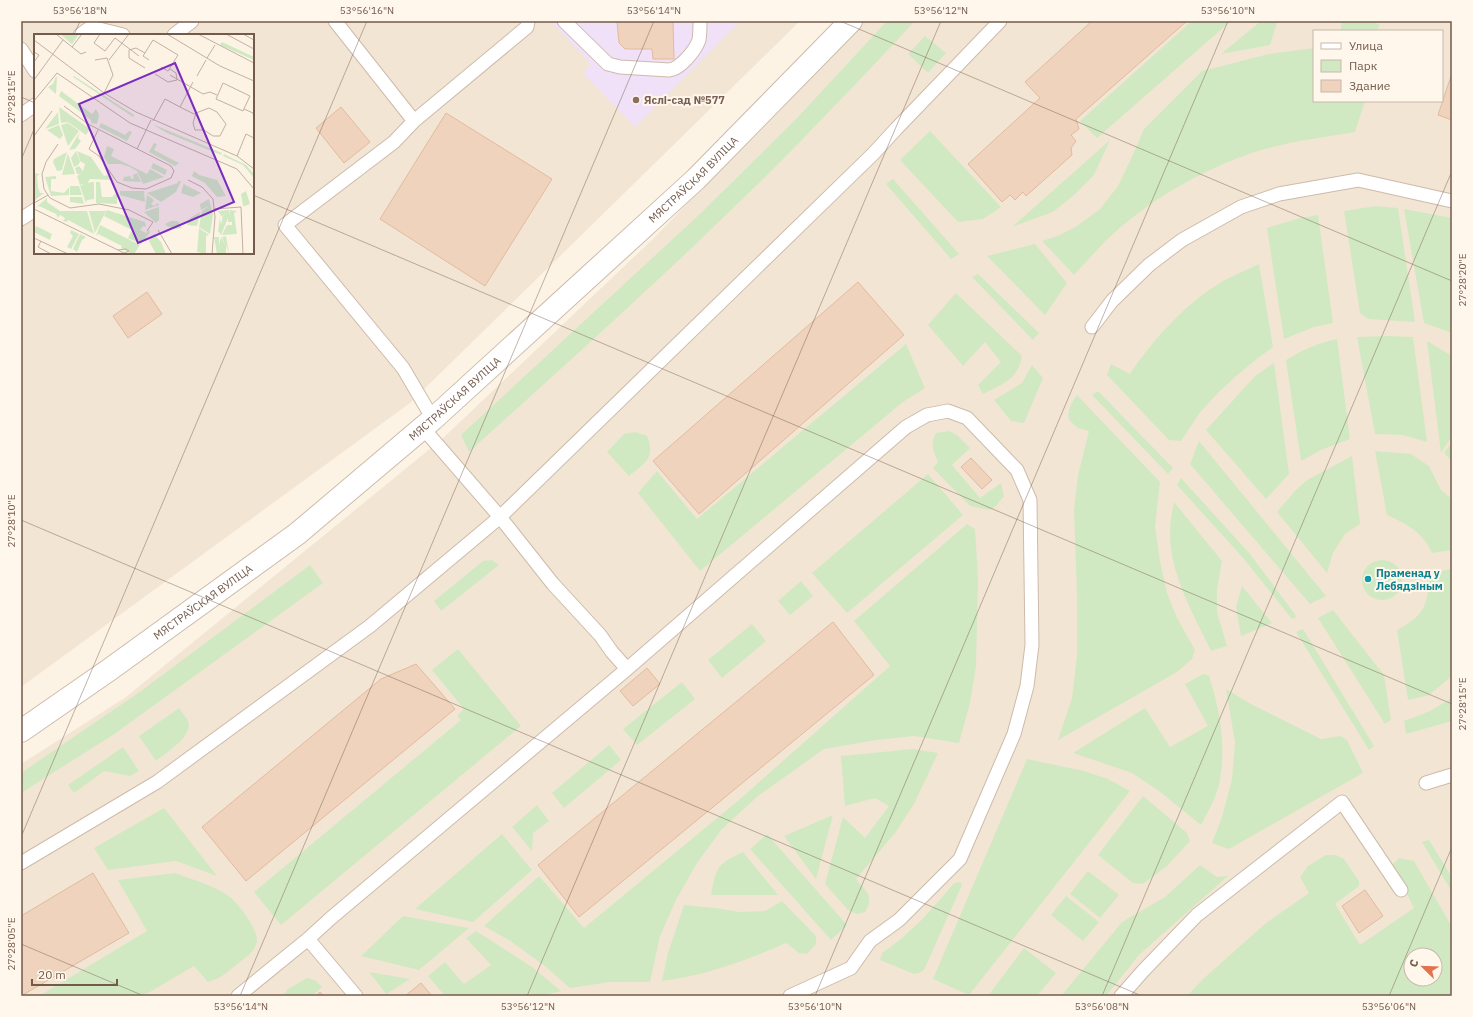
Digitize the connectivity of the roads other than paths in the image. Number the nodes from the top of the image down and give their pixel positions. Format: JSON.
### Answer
{"nodes":[{"id":1,"x":192,"y":21,"type":"edge"},
{"id":2,"x":335,"y":21,"type":"edge"},
{"id":3,"x":528,"y":21,"type":"edge"},
{"id":4,"x":564,"y":21,"type":"edge"},
{"id":5,"x":700,"y":21,"type":"edge"},
{"id":6,"x":851,"y":21,"type":"edge"},
{"id":7,"x":1000,"y":21,"type":"edge"},
{"id":8,"x":81,"y":34,"type":"edge"},
{"id":9,"x":119,"y":34,"type":"edge"},
{"id":10,"x":175,"y":34,"type":"edge"},
{"id":11,"x":21,"y":49,"type":"edge"},
{"id":12,"x":34,"y":68,"type":"edge"},
{"id":13,"x":34,"y":106,"type":"edge"},
{"id":14,"x":21,"y":115,"type":"edge"},
{"id":15,"x":414,"y":121,"type":"junction"},
{"id":16,"x":1452,"y":201,"type":"edge"},
{"id":17,"x":34,"y":211,"type":"edge"},
{"id":18,"x":21,"y":219,"type":"edge"},
{"id":19,"x":1092,"y":327,"type":"dead end"},
{"id":20,"x":428,"y":423,"type":"junction"},
{"id":21,"x":500,"y":517,"type":"junction"},
{"id":22,"x":628,"y":669,"type":"junction"},
{"id":23,"x":21,"y":731,"type":"edge"},
{"id":24,"x":1452,"y":776,"type":"edge"},
{"id":25,"x":1426,"y":783,"type":"dead end"},
{"id":26,"x":21,"y":863,"type":"edge"},
{"id":27,"x":1401,"y":890,"type":"dead end"},
{"id":28,"x":308,"y":939,"type":"junction"},
{"id":29,"x":238,"y":996,"type":"edge"},
{"id":30,"x":356,"y":996,"type":"edge"},
{"id":31,"x":790,"y":996,"type":"edge"},
{"id":32,"x":1121,"y":996,"type":"edge"}],
"edges":[{"from":1,"to":10,"type":"lane"},
{"from":2,"to":15,"type":"lane"},
{"from":3,"to":15,"type":"lane"},
{"from":4,"to":5,"type":"lane"},
{"from":6,"to":20,"type":"street","name":"МЯСТРАЎСКАЯ ВУЛІЦА"},
{"from":7,"to":21,"type":"lane"},
{"from":8,"to":9,"type":"lane"},
{"from":11,"to":12,"type":"lane"},
{"from":13,"to":14,"type":"lane"},
{"from":15,"to":20,"type":"lane"},
{"from":16,"to":19,"type":"lane"},
{"from":17,"to":18,"type":"lane"},
{"from":20,"to":21,"type":"lane"},
{"from":20,"to":23,"type":"street","name":"МЯСТРАЎСКАЯ ВУЛІЦА"},
{"from":21,"to":22,"type":"lane"},
{"from":21,"to":26,"type":"lane"},
{"from":22,"to":28,"type":"lane"},
{"from":22,"to":31,"type":"lane"},
{"from":24,"to":25,"type":"lane"},
{"from":27,"to":32,"type":"lane"},
{"from":28,"to":29,"type":"lane"},
{"from":28,"to":30,"type":"lane"}]}
